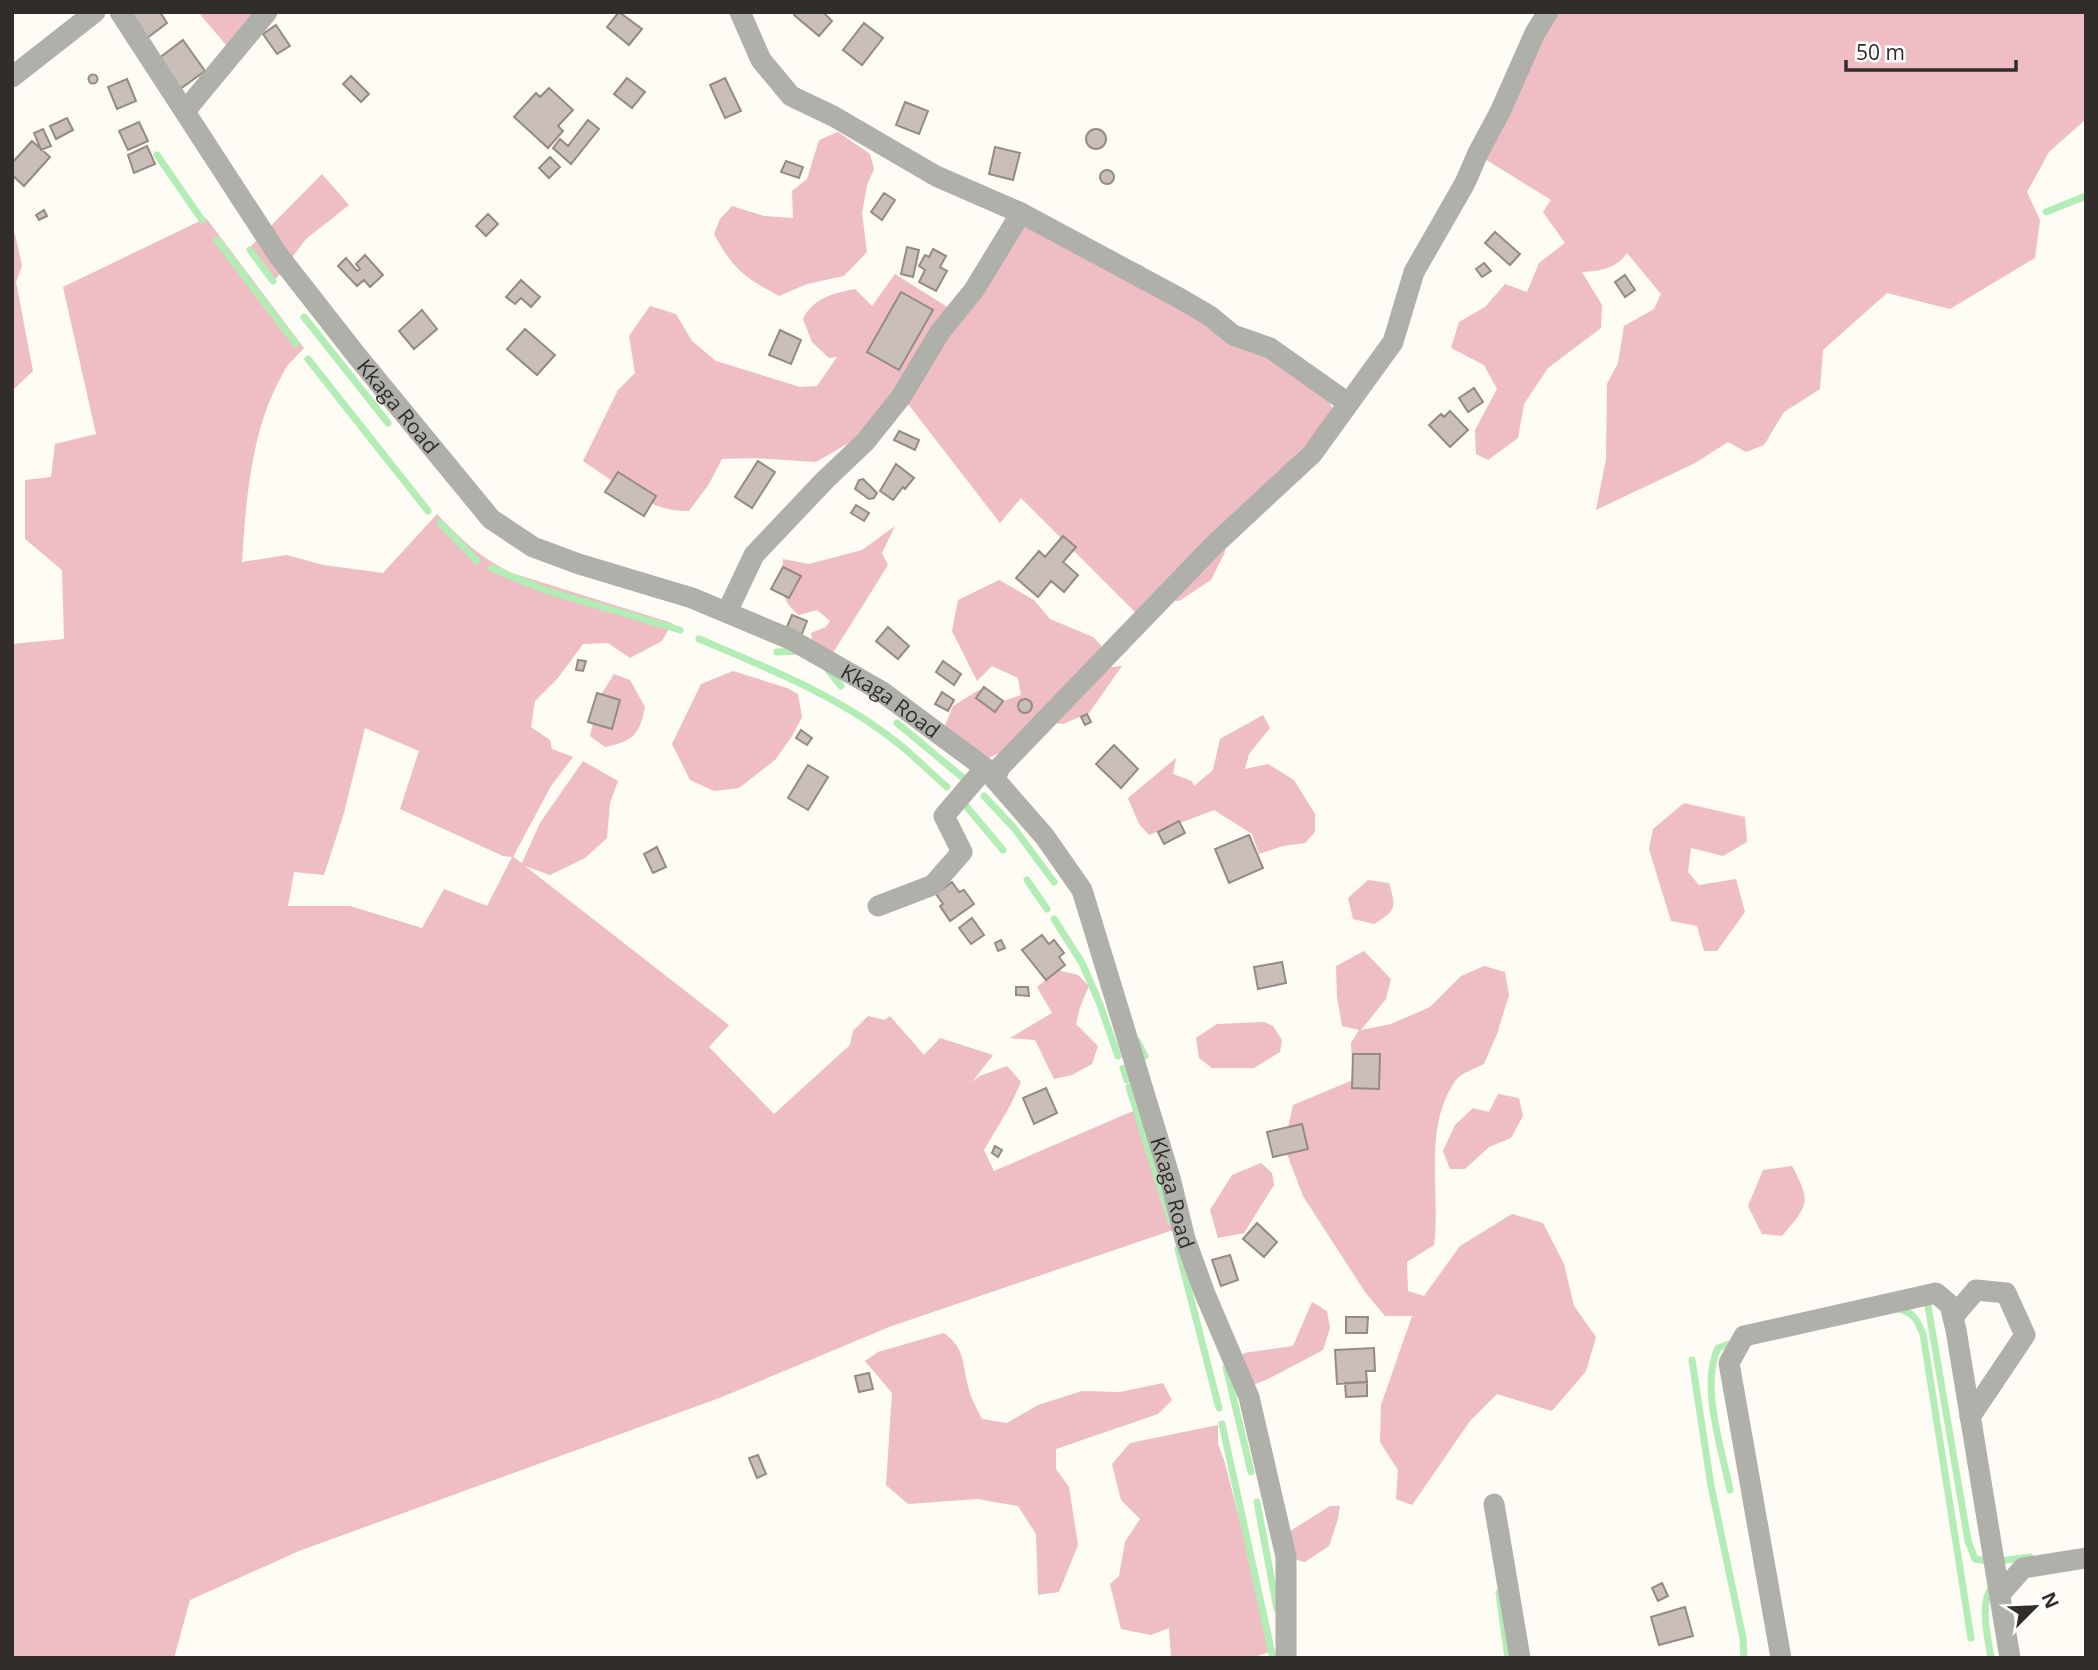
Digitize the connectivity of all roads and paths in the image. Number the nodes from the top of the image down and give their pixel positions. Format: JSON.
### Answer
{"nodes":[{"id":1,"x":95,"y":12,"type":"edge"},
{"id":2,"x":120,"y":12,"type":"edge"},
{"id":3,"x":267,"y":12,"type":"edge"},
{"id":4,"x":740,"y":12,"type":"edge"},
{"id":5,"x":1548,"y":12,"type":"edge"},
{"id":6,"x":12,"y":77,"type":"edge"},
{"id":7,"x":185,"y":111,"type":"junction"},
{"id":8,"x":1021,"y":213,"type":"junction"},
{"id":9,"x":1348,"y":403,"type":"junction"},
{"id":10,"x":727,"y":612,"type":"junction"},
{"id":11,"x":990,"y":774,"type":"junction"},
{"id":12,"x":878,"y":906,"type":"dead end"},
{"id":13,"x":1953,"y":1317,"type":"junction"},
{"id":14,"x":1970,"y":1417,"type":"junction"},
{"id":15,"x":1494,"y":1504,"type":"dead end"},
{"id":16,"x":1993,"y":1553,"type":"junction"},
{"id":17,"x":2086,"y":1558,"type":"edge"},
{"id":18,"x":2023,"y":1568,"type":"junction"},
{"id":19,"x":2001,"y":1593,"type":"junction"},
{"id":20,"x":1286,"y":1658,"type":"edge"},
{"id":21,"x":1520,"y":1658,"type":"edge"},
{"id":22,"x":1780,"y":1658,"type":"edge"},
{"id":23,"x":2010,"y":1658,"type":"edge"}],
"edges":[{"from":1,"to":6,"type":"street"},
{"from":2,"to":7,"type":"street","name":"Kkaga Road"},
{"from":3,"to":7,"type":"street"},
{"from":4,"to":8,"type":"street"},
{"from":5,"to":9,"type":"street"},
{"from":7,"to":10,"type":"street","name":"Kkaga Road"},
{"from":8,"to":9,"type":"street"},
{"from":8,"to":10,"type":"street"},
{"from":9,"to":11,"type":"street"},
{"from":10,"to":11,"type":"street","name":"Kkaga Road"},
{"from":11,"to":12,"type":"street"},
{"from":11,"to":20,"type":"street","name":"Kkaga Road"},
{"from":13,"to":14,"type":"street"},
{"from":13,"to":14,"type":"street"},
{"from":13,"to":22,"type":"street"},
{"from":14,"to":16,"type":"street"},
{"from":15,"to":21,"type":"street"},
{"from":16,"to":18,"type":"street"},
{"from":16,"to":19,"type":"street"},
{"from":17,"to":18,"type":"street"},
{"from":18,"to":19,"type":"street"},
{"from":19,"to":23,"type":"street"}]}
